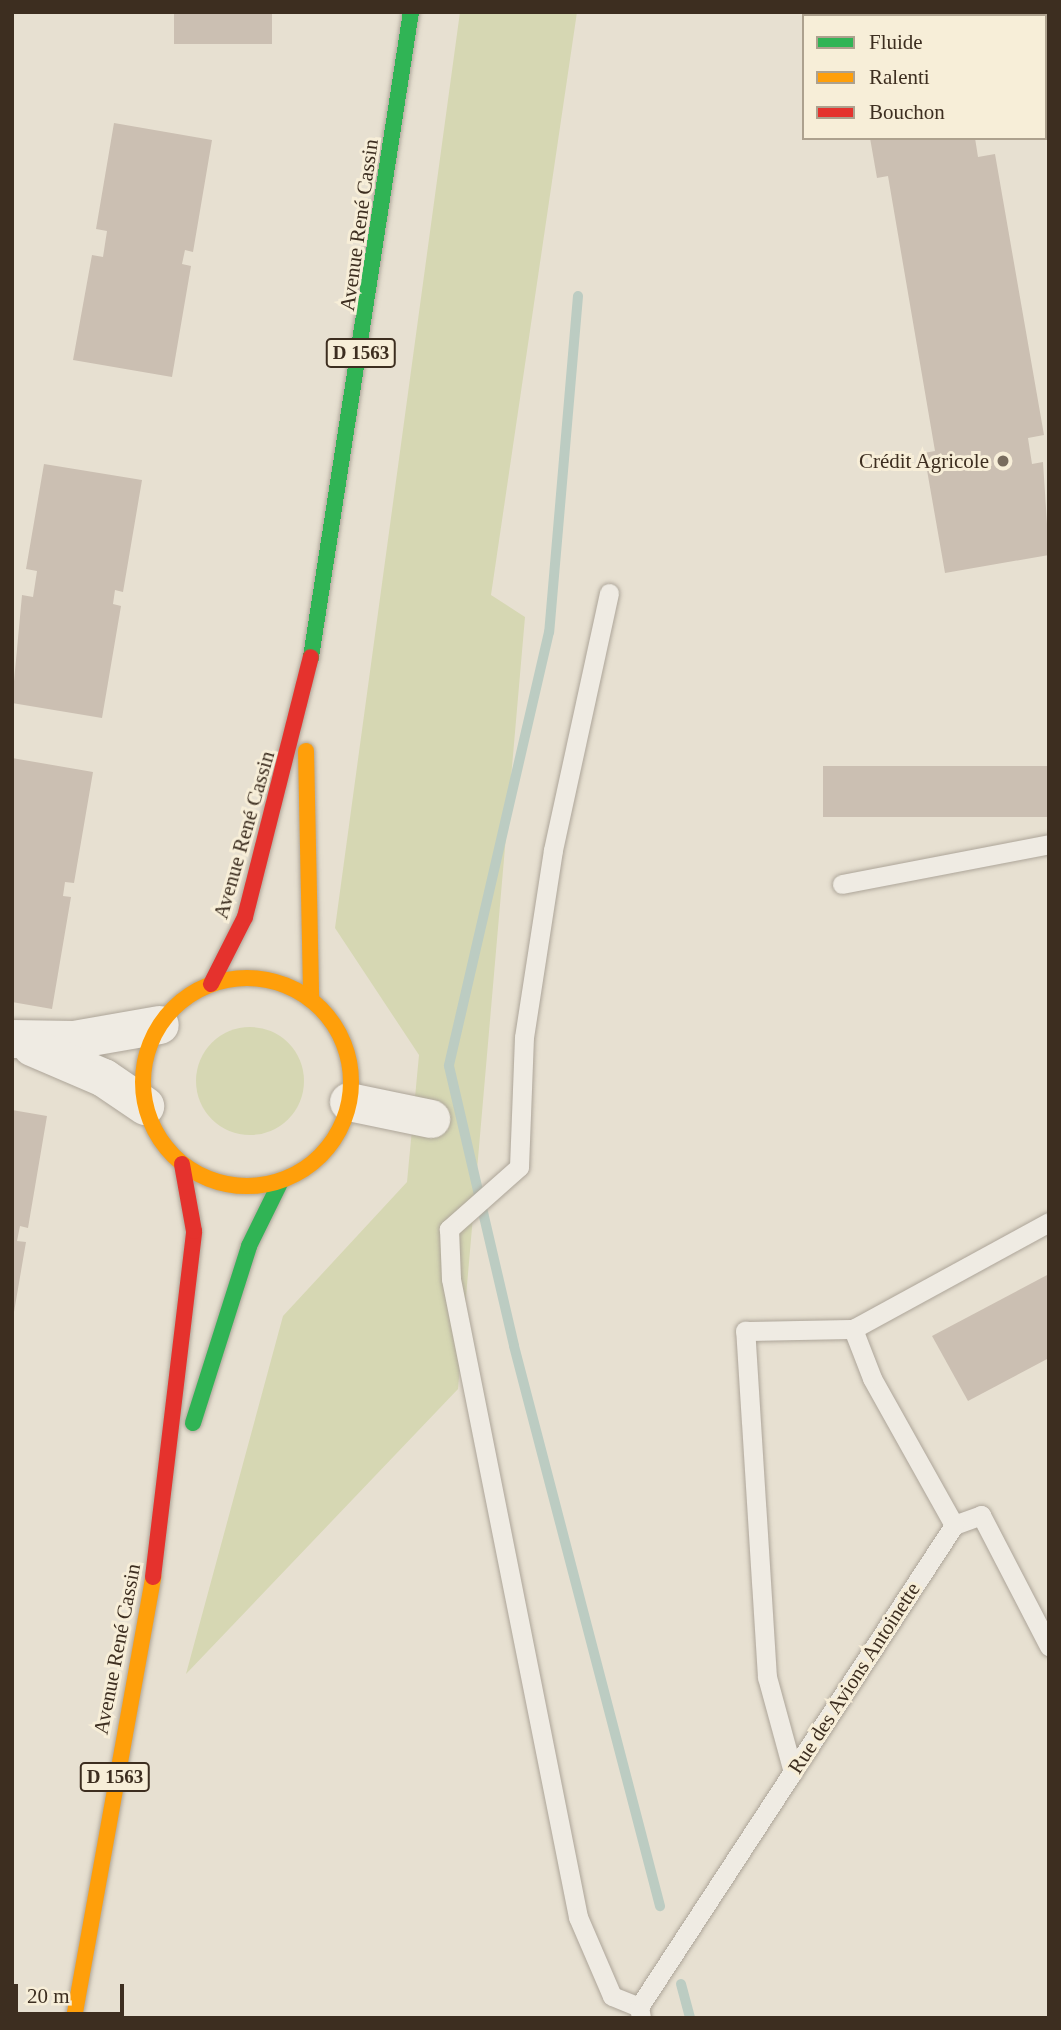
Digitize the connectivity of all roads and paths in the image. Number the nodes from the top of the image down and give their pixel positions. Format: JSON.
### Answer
{"nodes":[{"id":1,"x":411,"y":12,"type":"edge"},
{"id":2,"x":609,"y":593,"type":"dead end"},
{"id":3,"x":306,"y":692,"type":"junction"},
{"id":4,"x":1049,"y":844,"type":"edge"},
{"id":5,"x":842,"y":884,"type":"dead end"},
{"id":6,"x":211,"y":984,"type":"junction"},
{"id":7,"x":312,"y":1000,"type":"junction"},
{"id":8,"x":160,"y":1025,"type":"junction"},
{"id":9,"x":13,"y":1039,"type":"edge"},
{"id":10,"x":349,"y":1102,"type":"junction"},
{"id":11,"x":145,"y":1106,"type":"junction"},
{"id":12,"x":432,"y":1119,"type":"dead end"},
{"id":13,"x":182,"y":1164,"type":"junction"},
{"id":14,"x":281,"y":1181,"type":"junction"},
{"id":15,"x":1049,"y":1222,"type":"edge"},
{"id":16,"x":853,"y":1329,"type":"junction"},
{"id":17,"x":954,"y":1525,"type":"junction"},
{"id":18,"x":160,"y":1536,"type":"junction"},
{"id":19,"x":1049,"y":1646,"type":"edge"},
{"id":20,"x":793,"y":1772,"type":"junction"},
{"id":21,"x":640,"y":2013,"type":"edge"},
{"id":22,"x":74,"y":2018,"type":"edge"}],
"edges":[{"from":1,"to":3,"type":"main road","name":"Avenue René Cassin","number":"D 1563"},
{"from":2,"to":21,"type":"lane"},
{"from":3,"to":6,"type":"main road","name":"Avenue René Cassin","number":"D 1563"},
{"from":3,"to":7,"type":"main road","name":"Avenue René Cassin","number":"D 1563"},
{"from":4,"to":5,"type":"lane"},
{"from":6,"to":7,"type":"main road"},
{"from":6,"to":8,"type":"main road"},
{"from":7,"to":10,"type":"main road"},
{"from":8,"to":9,"type":"street"},
{"from":8,"to":11,"type":"main road"},
{"from":9,"to":11,"type":"street"},
{"from":10,"to":12,"type":"street"},
{"from":10,"to":14,"type":"main road"},
{"from":11,"to":13,"type":"main road"},
{"from":13,"to":14,"type":"main road"},
{"from":13,"to":18,"type":"main road","name":"Avenue René Cassin","number":"D 1563"},
{"from":14,"to":18,"type":"main road","name":"Avenue René Cassin","number":"D 1563"},
{"from":15,"to":16,"type":"lane"},
{"from":16,"to":17,"type":"lane"},
{"from":16,"to":20,"type":"lane"},
{"from":17,"to":19,"type":"lane"},
{"from":17,"to":20,"type":"lane","name":"Rue des Avions Antoinette"},
{"from":18,"to":22,"type":"main road","name":"Avenue René Cassin","number":"D 1563"},
{"from":20,"to":21,"type":"lane","name":"Rue des Avions Antoinette"}]}
